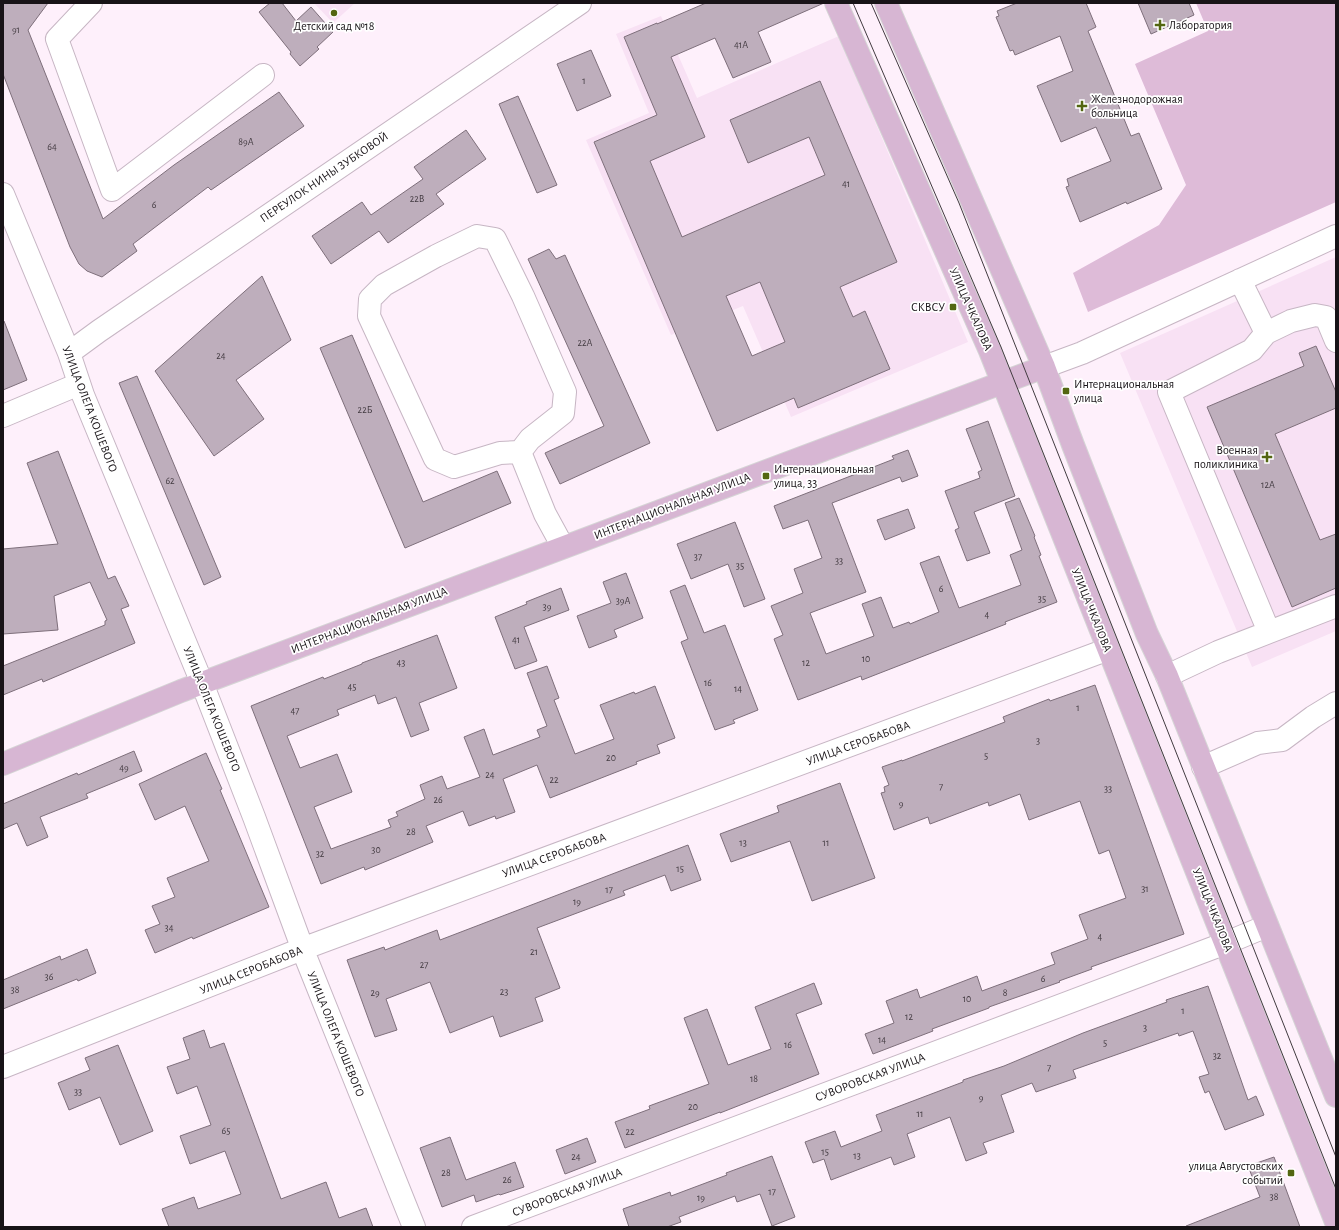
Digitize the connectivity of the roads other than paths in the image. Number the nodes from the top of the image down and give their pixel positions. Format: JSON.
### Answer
{"nodes":[{"id":1,"x":91,"y":3,"type":"edge"},
{"id":2,"x":580,"y":3,"type":"edge"},
{"id":3,"x":836,"y":3,"type":"edge"},
{"id":4,"x":886,"y":3,"type":"edge"},
{"id":5,"x":263,"y":75,"type":"dead end"},
{"id":6,"x":3,"y":194,"type":"edge"},
{"id":7,"x":1336,"y":236,"type":"edge"},
{"id":8,"x":1240,"y":280,"type":"junction"},
{"id":9,"x":1266,"y":333,"type":"junction"},
{"id":10,"x":1336,"y":341,"type":"edge"},
{"id":11,"x":69,"y":353,"type":"junction"},
{"id":12,"x":1044,"y":367,"type":"junction"},
{"id":13,"x":1002,"y":383,"type":"junction"},
{"id":14,"x":79,"y":384,"type":"junction"},
{"id":15,"x":3,"y":416,"type":"edge"},
{"id":16,"x":520,"y":452,"type":"junction"},
{"id":17,"x":563,"y":547,"type":"junction"},
{"id":18,"x":1336,"y":606,"type":"edge"},
{"id":19,"x":1269,"y":632,"type":"junction"},
{"id":20,"x":1107,"y":649,"type":"junction"},
{"id":21,"x":1167,"y":676,"type":"junction"},
{"id":22,"x":202,"y":683,"type":"junction"},
{"id":23,"x":1336,"y":703,"type":"edge"},
{"id":24,"x":3,"y":764,"type":"edge"},
{"id":25,"x":1203,"y":767,"type":"junction"},
{"id":26,"x":1266,"y":926,"type":"junction"},
{"id":27,"x":1226,"y":943,"type":"junction"},
{"id":28,"x":302,"y":949,"type":"junction"},
{"id":29,"x":3,"y":1067,"type":"edge"},
{"id":30,"x":1336,"y":1096,"type":"edge"},
{"id":31,"x":1336,"y":1222,"type":"edge"},
{"id":32,"x":414,"y":1227,"type":"edge"},
{"id":33,"x":473,"y":1227,"type":"edge"}],
"edges":[{"from":1,"to":5,"type":"street"},
{"from":2,"to":11,"type":"street","name":"ПЕРЕУЛОК НИНЫ ЗУБКОВОЙ"},
{"from":3,"to":13,"type":"main road","name":"УЛИЦА ЧКАЛОВА"},
{"from":4,"to":12,"type":"main road"},
{"from":6,"to":11,"type":"street","name":"УЛИЦА ОЛЕГА КОШЕВОГО"},
{"from":7,"to":8,"type":"street","name":"ИНТЕРНАЦИОНАЛЬНАЯ УЛИЦА"},
{"from":8,"to":9,"type":"street"},
{"from":8,"to":12,"type":"street","name":"ИНТЕРНАЦИОНАЛЬНАЯ УЛИЦА"},
{"from":9,"to":10,"type":"street"},
{"from":9,"to":19,"type":"street"},
{"from":11,"to":14,"type":"street","name":"УЛИЦА ОЛЕГА КОШЕВОГО"},
{"from":12,"to":13,"type":"main road","name":"ИНТЕРНАЦИОНАЛЬНАЯ УЛИЦА"},
{"from":12,"to":21,"type":"main road"},
{"from":13,"to":17,"type":"main road","name":"ИНТЕРНАЦИОНАЛЬНАЯ УЛИЦА"},
{"from":13,"to":20,"type":"main road","name":"УЛИЦА ЧКАЛОВА"},
{"from":14,"to":15,"type":"street"},
{"from":14,"to":22,"type":"street","name":"УЛИЦА ОЛЕГА КОШЕВОГО"},
{"from":16,"to":16,"type":"street"},
{"from":16,"to":17,"type":"street"},
{"from":17,"to":22,"type":"main road","name":"ИНТЕРНАЦИОНАЛЬНАЯ УЛИЦА"},
{"from":18,"to":19,"type":"street"},
{"from":19,"to":21,"type":"street"},
{"from":20,"to":27,"type":"main road","name":"УЛИЦА ЧКАЛОВА"},
{"from":20,"to":28,"type":"street","name":"УЛИЦА СЕРОБАБОВА"},
{"from":21,"to":25,"type":"main road"},
{"from":22,"to":24,"type":"main road","name":"ИНТЕРНАЦИОНАЛЬНАЯ УЛИЦА"},
{"from":22,"to":28,"type":"street","name":"УЛИЦА ОЛЕГА КОШЕВОГО"},
{"from":23,"to":25,"type":"street"},
{"from":25,"to":26,"type":"main road"},
{"from":26,"to":27,"type":"street","name":"СУВОРОВСКАЯ УЛИЦА"},
{"from":26,"to":30,"type":"main road"},
{"from":27,"to":31,"type":"main road","name":"УЛИЦА ЧКАЛОВА"},
{"from":27,"to":33,"type":"street","name":"СУВОРОВСКАЯ УЛИЦА"},
{"from":28,"to":29,"type":"street","name":"УЛИЦА СЕРОБАБОВА"},
{"from":28,"to":32,"type":"street","name":"УЛИЦА ОЛЕГА КОШЕВОГО"}]}
